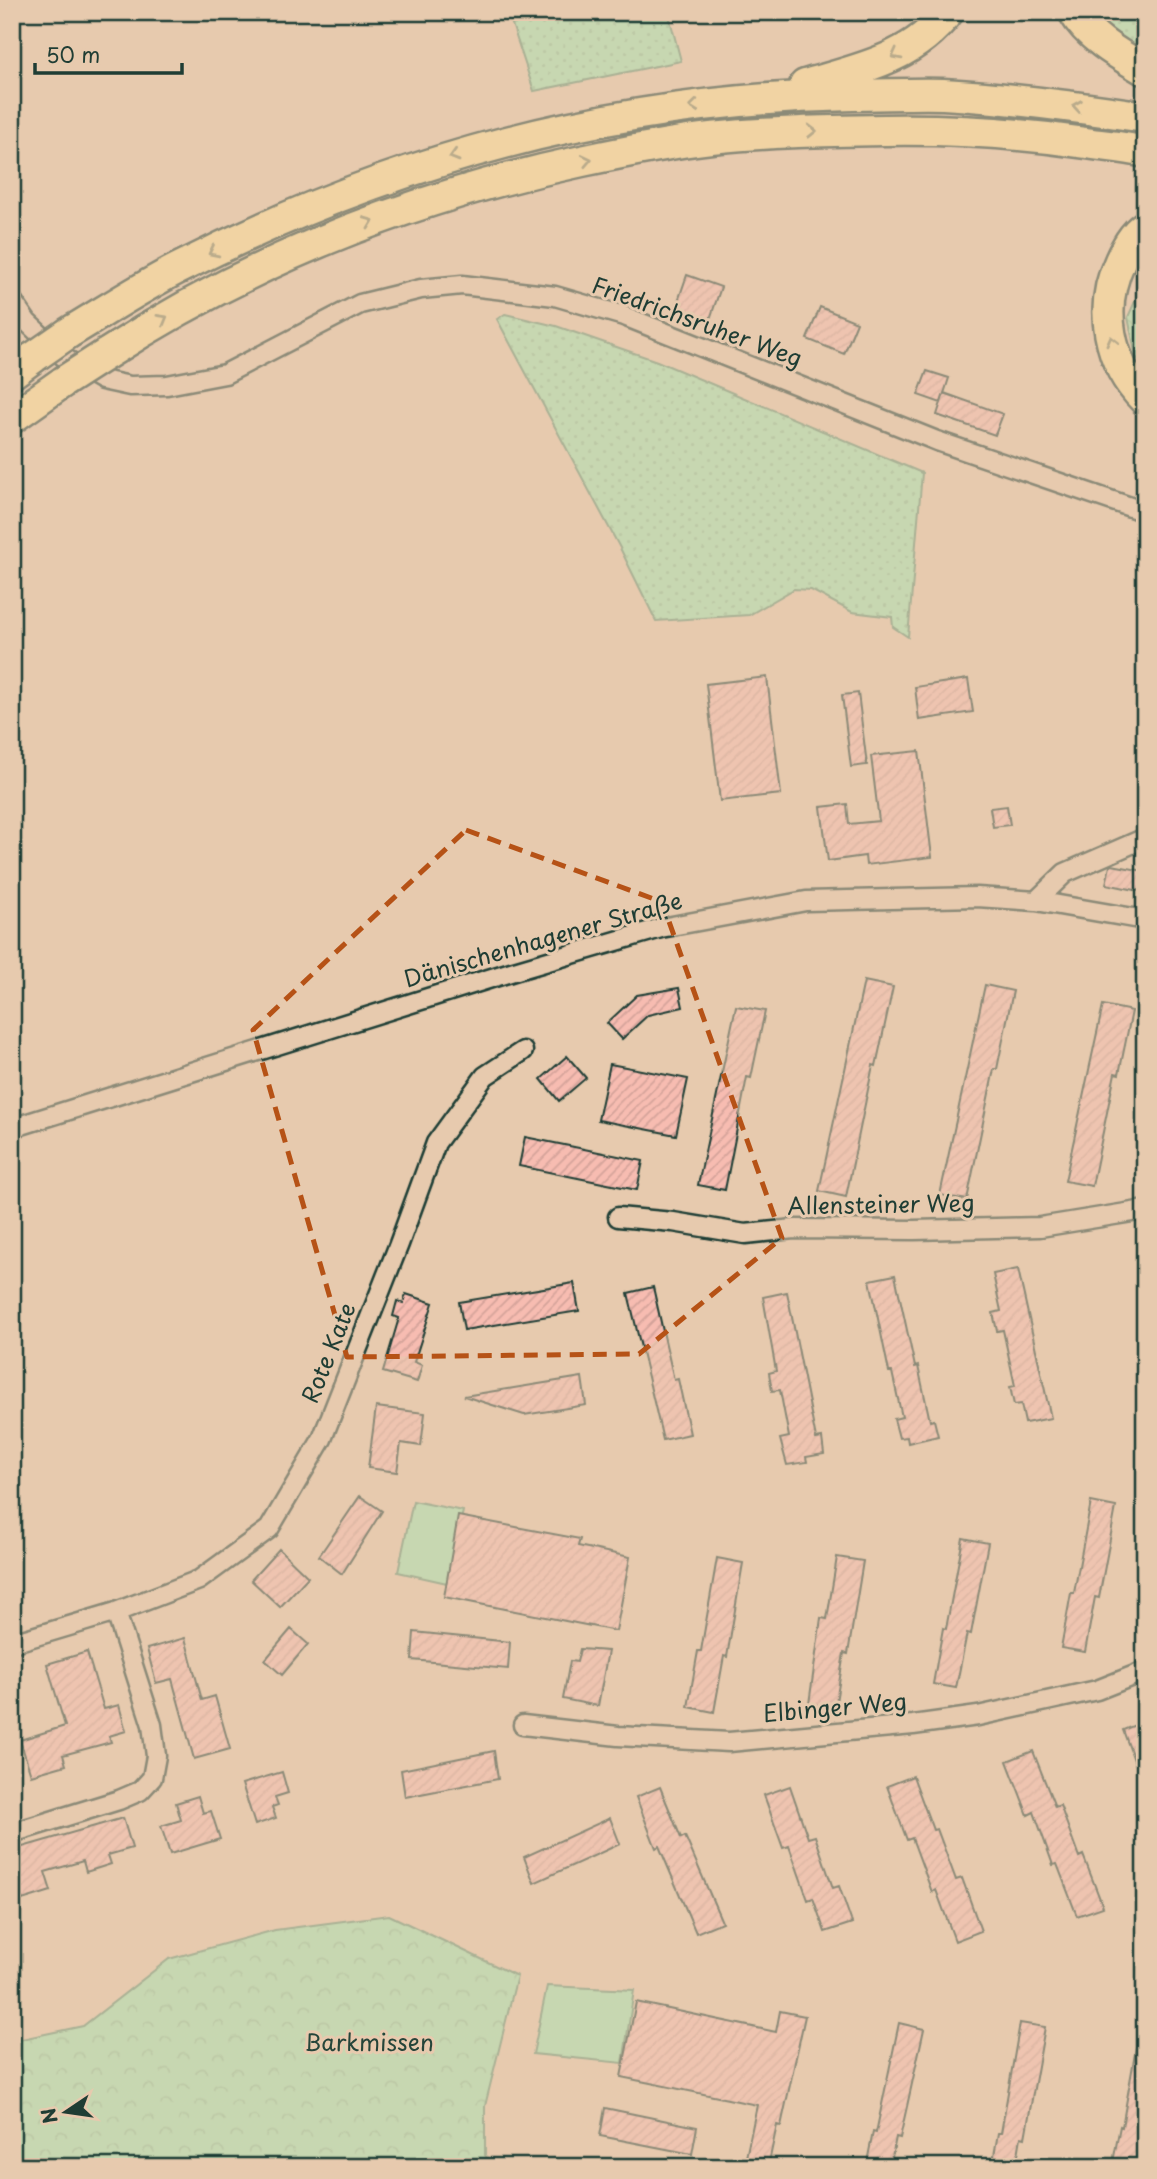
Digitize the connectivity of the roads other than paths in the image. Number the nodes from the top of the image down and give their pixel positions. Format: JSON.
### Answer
{"nodes":[{"id":1,"x":948,"y":12,"type":"edge"},
{"id":2,"x":1074,"y":12,"type":"edge"},
{"id":3,"x":1145,"y":70,"type":"edge"},
{"id":4,"x":761,"y":98,"type":"junction"},
{"id":5,"x":1145,"y":117,"type":"edge"},
{"id":6,"x":1145,"y":152,"type":"edge"},
{"id":7,"x":1145,"y":226,"type":"edge"},
{"id":8,"x":12,"y":300,"type":"edge"},
{"id":9,"x":23,"y":365,"type":"edge"},
{"id":10,"x":1145,"y":400,"type":"edge"},
{"id":11,"x":12,"y":418,"type":"edge"},
{"id":12,"x":1145,"y":512,"type":"edge"},
{"id":13,"x":1145,"y":838,"type":"edge"},
{"id":14,"x":1036,"y":901,"type":"junction"},
{"id":15,"x":1145,"y":920,"type":"edge"},
{"id":16,"x":523,"y":1051,"type":"dead end"},
{"id":17,"x":12,"y":1128,"type":"edge"},
{"id":18,"x":1145,"y":1210,"type":"edge"},
{"id":19,"x":618,"y":1217,"type":"dead end"},
{"id":20,"x":116,"y":1612,"type":"junction"},
{"id":21,"x":12,"y":1643,"type":"edge"},
{"id":22,"x":1145,"y":1671,"type":"edge"},
{"id":23,"x":523,"y":1725,"type":"dead end"},
{"id":24,"x":12,"y":1833,"type":"edge"}],
"edges":[{"from":1,"to":4,"type":"highway","one_way":true},
{"from":2,"to":3,"type":"highway"},
{"from":5,"to":4,"type":"highway","one_way":true},
{"from":4,"to":9,"type":"highway","one_way":true,"bridge":true},
{"from":11,"to":6,"type":"highway","one_way":true,"bridge":true},
{"from":10,"to":7,"type":"highway","one_way":true},
{"from":8,"to":12,"type":"street","name":"Friedrichsruher Weg"},
{"from":13,"to":14,"type":"street"},
{"from":14,"to":15,"type":"street","name":"Dänischenhagener Straße"},
{"from":14,"to":17,"type":"street","name":"Dänischenhagener Straße"},
{"from":16,"to":20,"type":"street","name":"Rote Kate"},
{"from":18,"to":19,"type":"street","name":"Allensteiner Weg"},
{"from":20,"to":21,"type":"street","name":"Rote Kate"},
{"from":20,"to":24,"type":"street"},
{"from":22,"to":23,"type":"street","name":"Elbinger Weg"}]}
